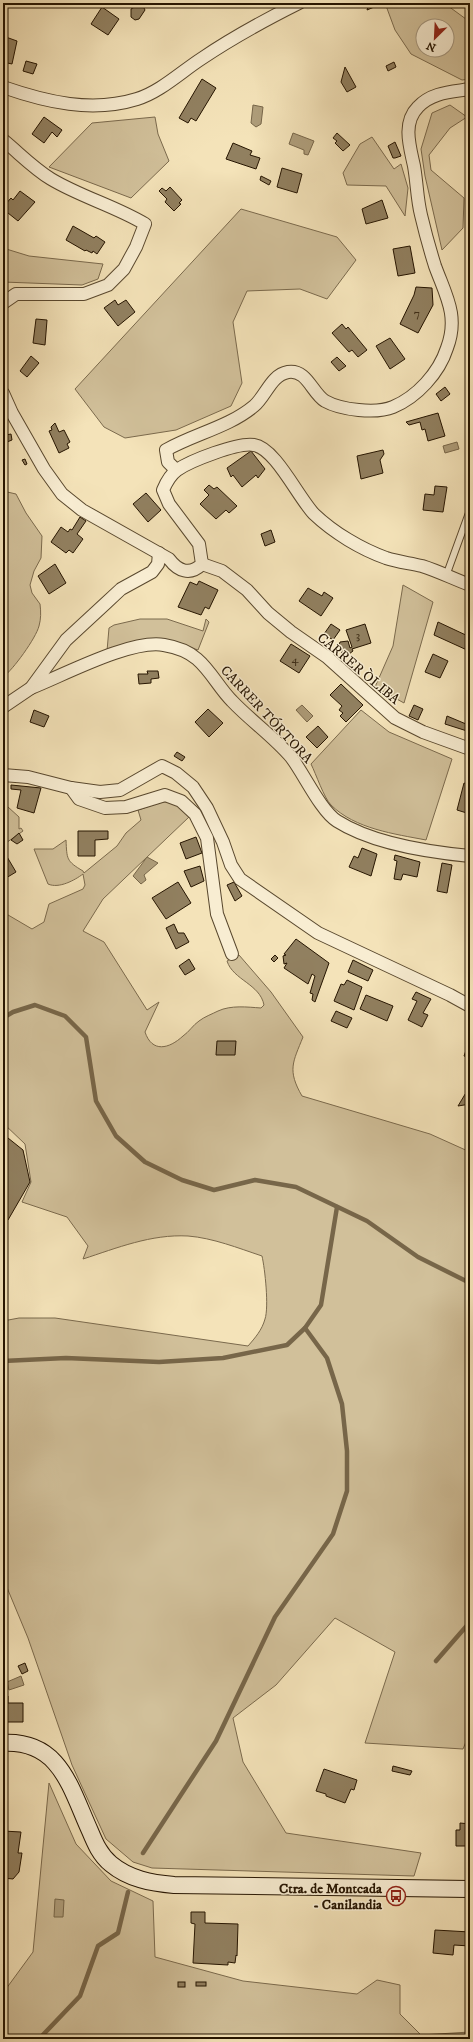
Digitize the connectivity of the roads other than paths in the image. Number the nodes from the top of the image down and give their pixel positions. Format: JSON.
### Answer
{"nodes":[{"id":1,"x":299,"y":3,"type":"edge"},
{"id":2,"x":3,"y":86,"type":"edge"},
{"id":3,"x":470,"y":90,"type":"edge"},
{"id":4,"x":3,"y":140,"type":"edge"},
{"id":5,"x":4,"y":299,"type":"edge"},
{"id":6,"x":3,"y":393,"type":"edge"},
{"id":7,"x":176,"y":470,"type":"junction"},
{"id":8,"x":470,"y":510,"type":"edge"},
{"id":9,"x":159,"y":553,"type":"junction"},
{"id":10,"x":202,"y":564,"type":"junction"},
{"id":11,"x":446,"y":576,"type":"junction"},
{"id":12,"x":470,"y":585,"type":"edge"},
{"id":13,"x":31,"y":688,"type":"junction"},
{"id":14,"x":3,"y":707,"type":"edge"},
{"id":15,"x":470,"y":749,"type":"edge"},
{"id":16,"x":3,"y":774,"type":"edge"},
{"id":17,"x":71,"y":788,"type":"junction"},
{"id":18,"x":470,"y":856,"type":"edge"},
{"id":19,"x":232,"y":954,"type":"dead end"},
{"id":20,"x":470,"y":1006,"type":"edge"},
{"id":21,"x":3,"y":1743,"type":"edge"},
{"id":22,"x":470,"y":1889,"type":"edge"}],
"edges":[{"from":1,"to":2,"type":"street"},
{"from":3,"to":7,"type":"street"},
{"from":4,"to":5,"type":"street"},
{"from":6,"to":9,"type":"street"},
{"from":7,"to":10,"type":"street"},
{"from":7,"to":11,"type":"street"},
{"from":8,"to":11,"type":"lane"},
{"from":9,"to":10,"type":"street"},
{"from":9,"to":13,"type":"street"},
{"from":10,"to":15,"type":"street","name":"CARRER ÒLIBA"},
{"from":11,"to":12,"type":"street"},
{"from":13,"to":14,"type":"street"},
{"from":13,"to":18,"type":"street","name":"CARRER TÓRTORA"},
{"from":16,"to":17,"type":"street"},
{"from":17,"to":19,"type":"street"},
{"from":17,"to":20,"type":"street"},
{"from":21,"to":22,"type":"street"}]}
